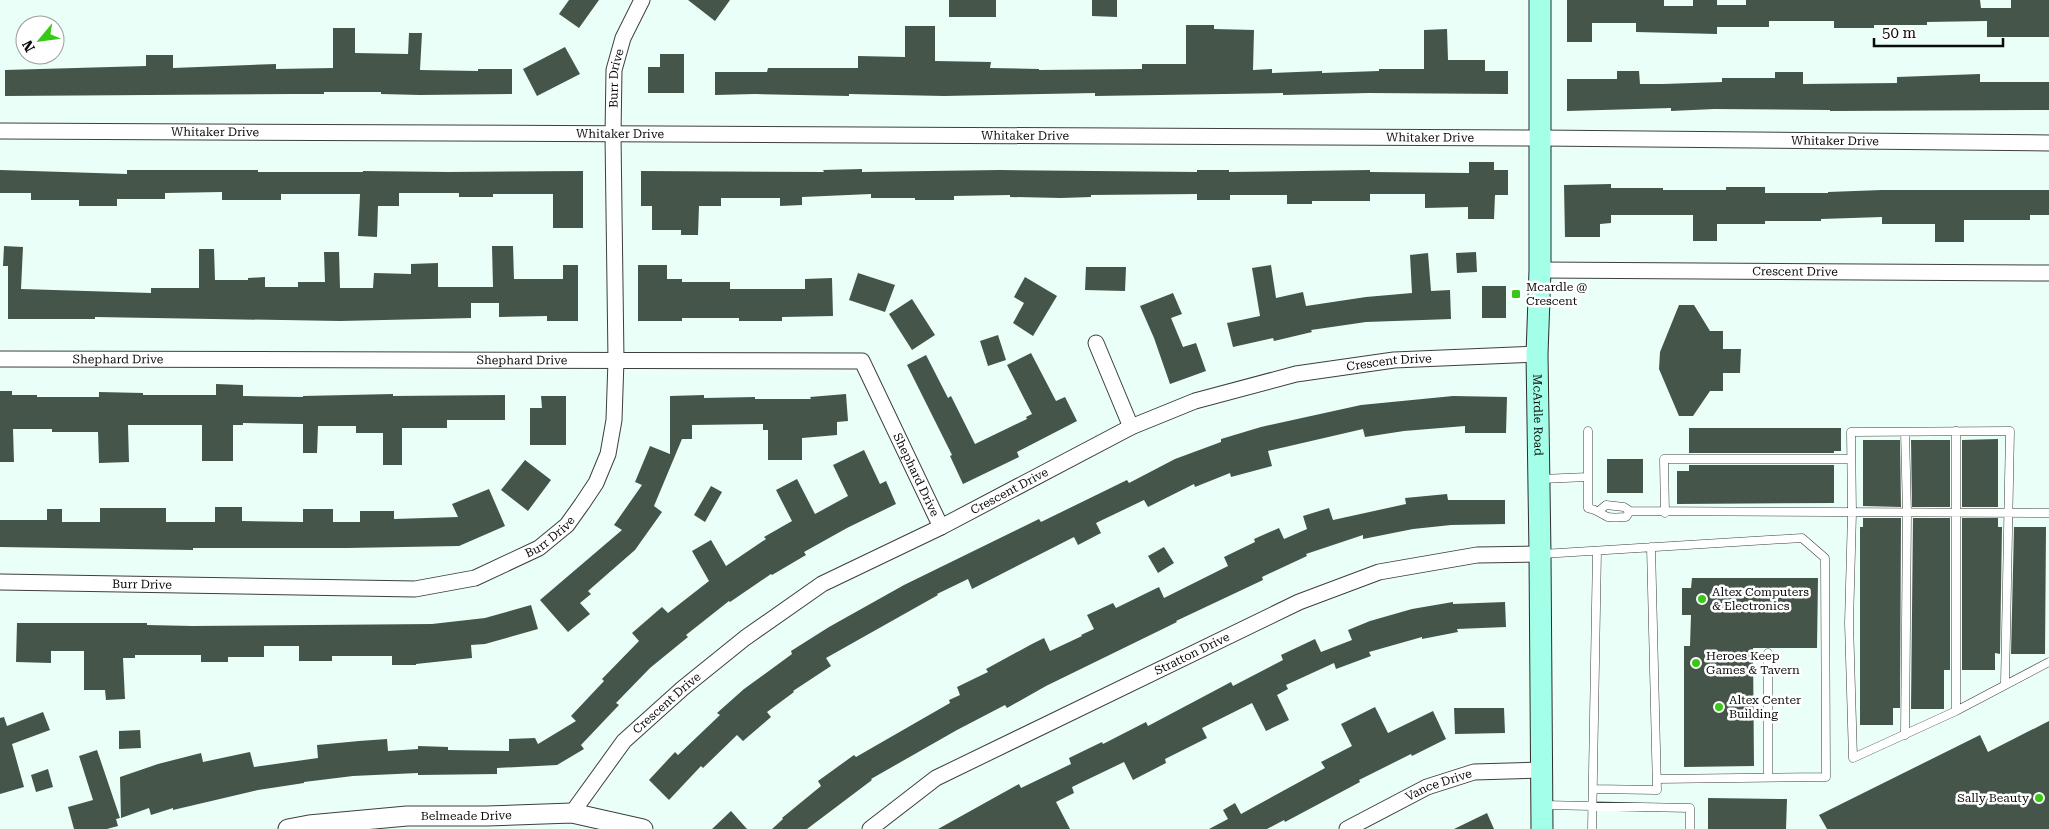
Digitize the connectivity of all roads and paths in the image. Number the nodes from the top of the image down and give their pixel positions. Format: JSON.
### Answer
{"nodes":[{"id":1,"x":642,"y":0,"type":"edge"},
{"id":2,"x":1540,"y":0,"type":"edge"},
{"id":3,"x":0,"y":132,"type":"edge"},
{"id":4,"x":613,"y":135,"type":"junction"},
{"id":5,"x":1540,"y":138,"type":"junction"},
{"id":6,"x":2049,"y":143,"type":"edge"},
{"id":7,"x":1540,"y":270,"type":"junction"},
{"id":8,"x":2049,"y":273,"type":"edge"},
{"id":9,"x":1096,"y":343,"type":"dead end"},
{"id":10,"x":1537,"y":354,"type":"junction"},
{"id":11,"x":0,"y":359,"type":"edge"},
{"id":12,"x":616,"y":360,"type":"junction"},
{"id":13,"x":1131,"y":427,"type":"junction"},
{"id":14,"x":1588,"y":431,"type":"dead end"},
{"id":15,"x":1956,"y":431,"type":"junction"},
{"id":16,"x":1905,"y":432,"type":"junction"},
{"id":17,"x":1851,"y":459,"type":"junction"},
{"id":18,"x":1588,"y":477,"type":"junction"},
{"id":19,"x":1539,"y":479,"type":"junction"},
{"id":20,"x":1665,"y":512,"type":"junction"},
{"id":21,"x":1852,"y":513,"type":"junction"},
{"id":22,"x":1907,"y":513,"type":"junction"},
{"id":23,"x":1956,"y":513,"type":"junction"},
{"id":24,"x":2008,"y":513,"type":"junction"},
{"id":25,"x":2049,"y":513,"type":"edge"},
{"id":26,"x":941,"y":527,"type":"junction"},
{"id":27,"x":1651,"y":547,"type":"junction"},
{"id":28,"x":1597,"y":551,"type":"junction"},
{"id":29,"x":1540,"y":554,"type":"junction"},
{"id":30,"x":0,"y":582,"type":"edge"},
{"id":31,"x":1768,"y":653,"type":"dead end"},
{"id":32,"x":2049,"y":662,"type":"edge"},
{"id":33,"x":2005,"y":684,"type":"junction"},
{"id":34,"x":1956,"y":711,"type":"junction"},
{"id":35,"x":1905,"y":736,"type":"junction"},
{"id":36,"x":1540,"y":770,"type":"junction"},
{"id":37,"x":1768,"y":778,"type":"junction"},
{"id":38,"x":1657,"y":779,"type":"junction"},
{"id":39,"x":1593,"y":789,"type":"junction"},
{"id":40,"x":1541,"y":805,"type":"junction"},
{"id":41,"x":1592,"y":806,"type":"junction"},
{"id":42,"x":572,"y":813,"type":"junction"},
{"id":43,"x":488,"y":823,"type":"edge"},
{"id":44,"x":288,"y":829,"type":"edge"},
{"id":45,"x":643,"y":829,"type":"edge"},
{"id":46,"x":870,"y":829,"type":"edge"},
{"id":47,"x":1347,"y":829,"type":"edge"},
{"id":48,"x":1542,"y":829,"type":"edge"},
{"id":49,"x":1592,"y":829,"type":"edge"},
{"id":50,"x":1690,"y":829,"type":"edge"}],
"edges":[{"from":1,"to":4,"type":"street","name":"Burr Drive"},
{"from":2,"to":5,"type":"main road","name":"McArdle Road"},
{"from":3,"to":4,"type":"street","name":"Whitaker Drive"},
{"from":4,"to":5,"type":"street","name":"Whitaker Drive"},
{"from":4,"to":12,"type":"street","name":"Burr Drive"},
{"from":5,"to":6,"type":"street","name":"Whitaker Drive"},
{"from":5,"to":7,"type":"main road","name":"McArdle Road"},
{"from":7,"to":8,"type":"street","name":"Crescent Drive"},
{"from":7,"to":10,"type":"main road","name":"McArdle Road"},
{"from":9,"to":13,"type":"street"},
{"from":10,"to":13,"type":"street","name":"Crescent Drive"},
{"from":10,"to":19,"type":"main road","name":"McArdle Road"},
{"from":11,"to":12,"type":"street","name":"Shephard Drive"},
{"from":12,"to":26,"type":"street","name":"Shephard Drive"},
{"from":12,"to":30,"type":"street","name":"Burr Drive"},
{"from":13,"to":26,"type":"street","name":"Crescent Drive"},
{"from":14,"to":18,"type":"lane"},
{"from":15,"to":16,"type":"lane"},
{"from":15,"to":23,"type":"lane"},
{"from":15,"to":24,"type":"lane"},
{"from":16,"to":17,"type":"lane"},
{"from":16,"to":22,"type":"lane"},
{"from":17,"to":20,"type":"lane"},
{"from":17,"to":21,"type":"lane"},
{"from":18,"to":19,"type":"lane"},
{"from":18,"to":20,"type":"lane"},
{"from":19,"to":29,"type":"main road","name":"McArdle Road"},
{"from":20,"to":21,"type":"lane"},
{"from":21,"to":22,"type":"lane"},
{"from":21,"to":35,"type":"lane"},
{"from":22,"to":23,"type":"lane"},
{"from":22,"to":35,"type":"lane"},
{"from":23,"to":24,"type":"lane"},
{"from":23,"to":34,"type":"lane"},
{"from":24,"to":25,"type":"lane"},
{"from":24,"to":33,"type":"lane"},
{"from":26,"to":42,"type":"street","name":"Crescent Drive"},
{"from":27,"to":28,"type":"lane"},
{"from":27,"to":37,"type":"lane"},
{"from":27,"to":38,"type":"lane"},
{"from":28,"to":29,"type":"lane"},
{"from":28,"to":39,"type":"lane"},
{"from":29,"to":36,"type":"main road","name":"McArdle Road"},
{"from":29,"to":46,"type":"street","name":"Stratton Drive"},
{"from":31,"to":37,"type":"lane"},
{"from":32,"to":33,"type":"lane"},
{"from":33,"to":34,"type":"lane"},
{"from":34,"to":35,"type":"lane"},
{"from":36,"to":40,"type":"main road","name":"McArdle Road"},
{"from":36,"to":47,"type":"street","name":"Vance Drive"},
{"from":37,"to":38,"type":"lane"},
{"from":38,"to":39,"type":"lane"},
{"from":39,"to":41,"type":"lane"},
{"from":40,"to":41,"type":"lane"},
{"from":40,"to":48,"type":"main road","name":"McArdle Road"},
{"from":41,"to":49,"type":"lane"},
{"from":41,"to":50,"type":"lane"},
{"from":42,"to":43,"type":"street","name":"Belmeade Drive"},
{"from":42,"to":45,"type":"street","name":"Belmeade Drive"},
{"from":43,"to":44,"type":"street","name":"Belmeade Drive"}]}
